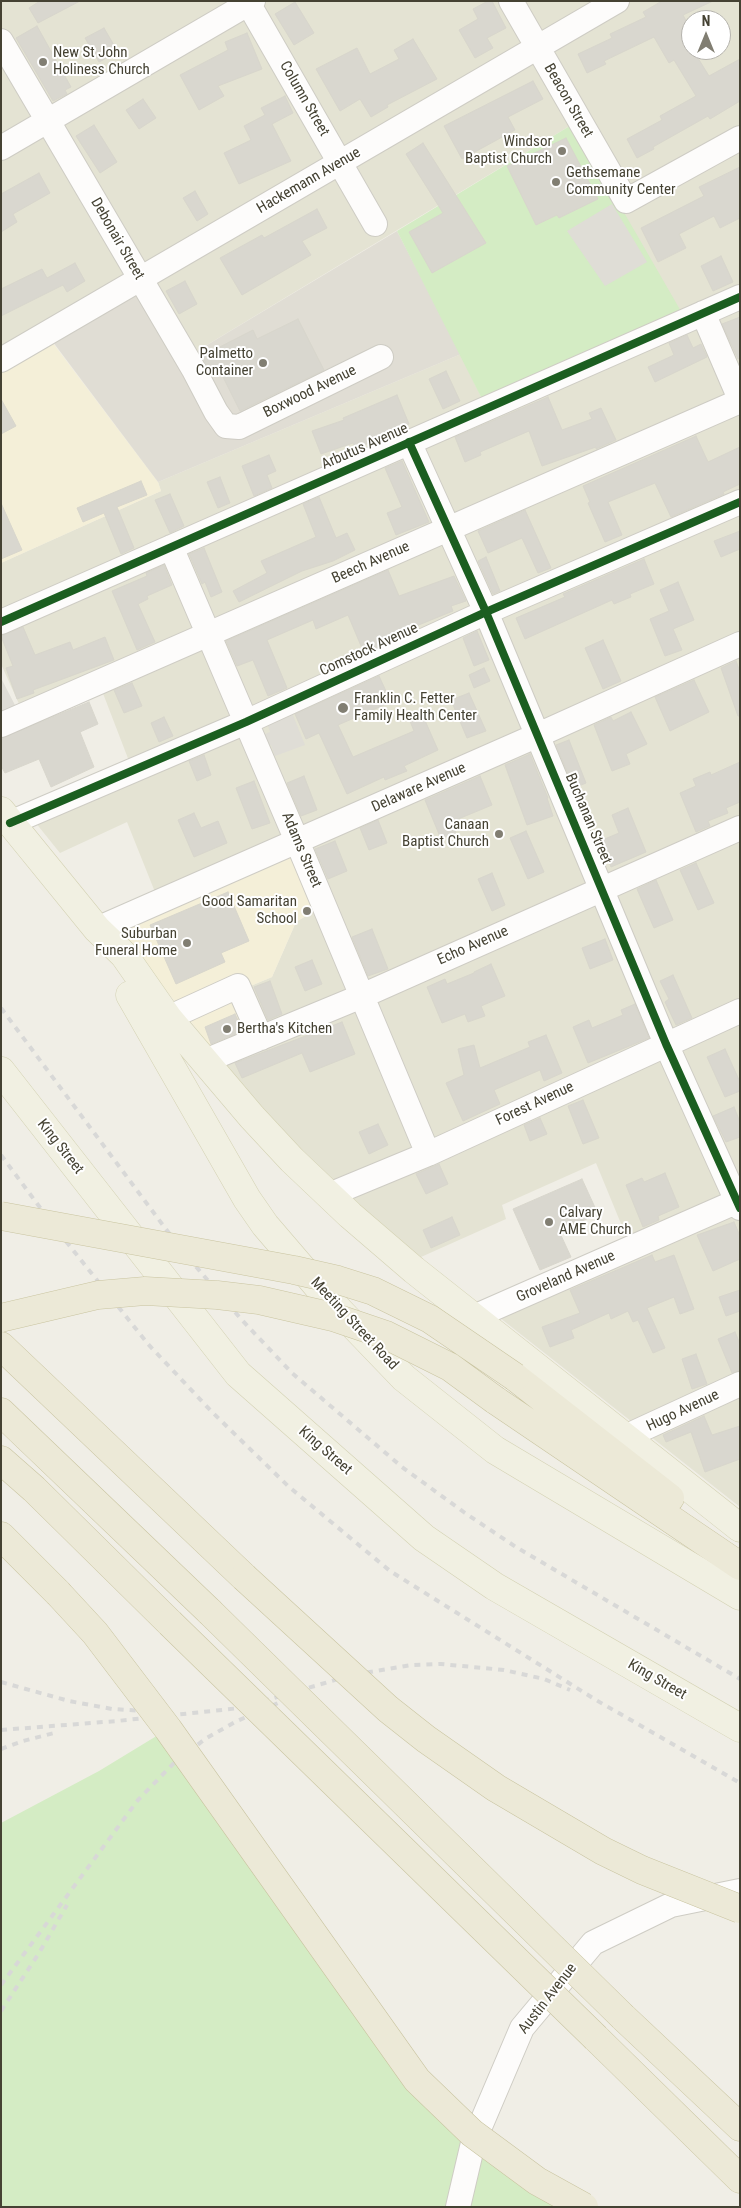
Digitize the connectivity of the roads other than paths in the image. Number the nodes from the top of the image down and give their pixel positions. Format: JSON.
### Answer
{"nodes":[{"id":1,"x":511,"y":1,"type":"edge"},
{"id":2,"x":617,"y":1,"type":"edge"},
{"id":3,"x":249,"y":2,"type":"edge"},
{"id":4,"x":1,"y":41,"type":"edge"},
{"id":5,"x":537,"y":48,"type":"junction"},
{"id":6,"x":48,"y":121,"type":"junction"},
{"id":7,"x":740,"y":138,"type":"edge"},
{"id":8,"x":1,"y":148,"type":"edge"},
{"id":9,"x":341,"y":162,"type":"junction"},
{"id":10,"x":376,"y":224,"type":"dead end"},
{"id":11,"x":141,"y":279,"type":"junction"},
{"id":12,"x":740,"y":297,"type":"edge"},
{"id":13,"x":703,"y":313,"type":"junction"},
{"id":14,"x":381,"y":358,"type":"dead end"},
{"id":15,"x":1,"y":360,"type":"edge"},
{"id":16,"x":740,"y":400,"type":"edge"},
{"id":17,"x":239,"y":427,"type":"joint"},
{"id":18,"x":409,"y":442,"type":"junction"},
{"id":19,"x":740,"y":502,"type":"edge"},
{"id":20,"x":448,"y":528,"type":"junction"},
{"id":21,"x":171,"y":547,"type":"junction"},
{"id":22,"x":486,"y":612,"type":"junction"},
{"id":23,"x":1,"y":622,"type":"edge"},
{"id":24,"x":208,"y":634,"type":"junction"},
{"id":25,"x":740,"y":644,"type":"edge"},
{"id":26,"x":3,"y":719,"type":"edge"},
{"id":27,"x":246,"y":722,"type":"junction"},
{"id":28,"x":538,"y":735,"type":"junction"},
{"id":29,"x":6,"y":817,"type":"edge"},
{"id":30,"x":740,"y":828,"type":"edge"},
{"id":31,"x":297,"y":841,"type":"junction"},
{"id":32,"x":602,"y":889,"type":"junction"},
{"id":33,"x":97,"y":929,"type":"junction"},
{"id":34,"x":362,"y":996,"type":"junction"},
{"id":35,"x":740,"y":1011,"type":"edge"},
{"id":36,"x":168,"y":1018,"type":"junction"},
{"id":37,"x":261,"y":1038,"type":"junction"},
{"id":38,"x":666,"y":1044,"type":"junction"},
{"id":39,"x":205,"y":1061,"type":"junction"},
{"id":40,"x":1,"y":1072,"type":"edge"},
{"id":41,"x":428,"y":1154,"type":"junction"},
{"id":42,"x":329,"y":1195,"type":"junction"},
{"id":43,"x":739,"y":1203,"type":"edge"},
{"id":44,"x":1,"y":1216,"type":"edge"},
{"id":45,"x":474,"y":1317,"type":"junction"},
{"id":46,"x":1,"y":1318,"type":"edge"},
{"id":47,"x":1,"y":1346,"type":"edge"},
{"id":48,"x":740,"y":1384,"type":"edge"},
{"id":49,"x":1,"y":1412,"type":"edge"},
{"id":50,"x":625,"y":1437,"type":"junction"},
{"id":51,"x":1,"y":1460,"type":"edge"},
{"id":52,"x":740,"y":1528,"type":"edge"},
{"id":53,"x":1,"y":1536,"type":"edge"},
{"id":54,"x":740,"y":1553,"type":"edge"},
{"id":55,"x":740,"y":1566,"type":"edge"},
{"id":56,"x":740,"y":1596,"type":"edge"},
{"id":57,"x":740,"y":1728,"type":"edge"},
{"id":58,"x":740,"y":1892,"type":"edge"},
{"id":59,"x":740,"y":1909,"type":"edge"},
{"id":60,"x":740,"y":2126,"type":"edge"},
{"id":61,"x":740,"y":2179,"type":"edge"},
{"id":62,"x":458,"y":2207,"type":"edge"},
{"id":63,"x":584,"y":2207,"type":"edge"}],
"edges":[{"from":1,"to":5,"type":"street","name":"Beacon Street"},
{"from":2,"to":5,"type":"street","name":"Hackemann Avenue"},
{"from":3,"to":6,"type":"street"},
{"from":3,"to":9,"type":"street","name":"Column Street"},
{"from":4,"to":6,"type":"street","name":"Debonair Street"},
{"from":5,"to":7,"type":"street","name":"Beacon Street"},
{"from":5,"to":9,"type":"street","name":"Hackemann Avenue"},
{"from":6,"to":8,"type":"street"},
{"from":6,"to":11,"type":"street","name":"Debonair Street"},
{"from":9,"to":10,"type":"street","name":"Column Street"},
{"from":9,"to":11,"type":"street","name":"Hackemann Avenue"},
{"from":11,"to":15,"type":"street","name":"Hackemann Avenue"},
{"from":11,"to":17,"type":"street","name":"Debonair Street"},
{"from":12,"to":13,"type":"street","name":"Arbutus Avenue"},
{"from":13,"to":16,"type":"street"},
{"from":13,"to":18,"type":"street","name":"Arbutus Avenue"},
{"from":14,"to":17,"type":"street","name":"Boxwood Avenue"},
{"from":16,"to":20,"type":"street","name":"Beech Avenue"},
{"from":18,"to":20,"type":"street","name":"Buchanan Street"},
{"from":18,"to":21,"type":"street","name":"Arbutus Avenue"},
{"from":19,"to":22,"type":"street","name":"Comstock Avenue"},
{"from":20,"to":22,"type":"street","name":"Buchanan Street"},
{"from":20,"to":24,"type":"street","name":"Beech Avenue"},
{"from":21,"to":23,"type":"street","name":"Arbutus Avenue"},
{"from":21,"to":24,"type":"street","name":"Adams Street"},
{"from":22,"to":27,"type":"street","name":"Comstock Avenue"},
{"from":22,"to":28,"type":"street","name":"Buchanan Street"},
{"from":24,"to":26,"type":"street","name":"Beech Avenue"},
{"from":24,"to":27,"type":"street","name":"Adams Street"},
{"from":25,"to":28,"type":"street","name":"Delaware Avenue"},
{"from":27,"to":29,"type":"street","name":"Comstock Avenue"},
{"from":27,"to":31,"type":"street","name":"Adams Street"},
{"from":28,"to":31,"type":"street","name":"Delaware Avenue"},
{"from":28,"to":32,"type":"street","name":"Buchanan Street"},
{"from":29,"to":33,"type":"main road","name":"Meeting Street Road"},
{"from":30,"to":32,"type":"street","name":"Echo Avenue"},
{"from":31,"to":33,"type":"street","name":"Delaware Avenue"},
{"from":31,"to":34,"type":"street","name":"Adams Street"},
{"from":32,"to":34,"type":"street","name":"Echo Avenue"},
{"from":32,"to":38,"type":"street","name":"Buchanan Street"},
{"from":33,"to":36,"type":"main road","name":"Meeting Street Road"},
{"from":33,"to":56,"type":"main road","name":"Meeting Street Road"},
{"from":34,"to":37,"type":"street","name":"Echo Avenue"},
{"from":34,"to":41,"type":"street","name":"Adams Street"},
{"from":35,"to":38,"type":"street","name":"Forest Avenue"},
{"from":36,"to":37,"type":"street"},
{"from":36,"to":39,"type":"main road","name":"Meeting Street Road"},
{"from":37,"to":39,"type":"street","name":"Echo Avenue"},
{"from":38,"to":41,"type":"street","name":"Forest Avenue"},
{"from":38,"to":43,"type":"street","name":"Buchanan Street"},
{"from":39,"to":42,"type":"main road","name":"Meeting Street Road"},
{"from":40,"to":57,"type":"main road","name":"King Street"},
{"from":41,"to":42,"type":"street","name":"Forest Avenue"},
{"from":42,"to":45,"type":"main road","name":"Meeting Street Road"},
{"from":43,"to":45,"type":"street","name":"Groveland Avenue"},
{"from":44,"to":54,"type":"highway","bridge":true},
{"from":45,"to":50,"type":"main road","name":"Meeting Street Road"},
{"from":46,"to":55,"type":"highway","bridge":true},
{"from":47,"to":59,"type":"highway","bridge":true},
{"from":48,"to":50,"type":"street","name":"Hugo Avenue"},
{"from":49,"to":60,"type":"highway","bridge":true},
{"from":50,"to":52,"type":"main road","name":"Meeting Street Road"},
{"from":51,"to":61,"type":"highway","bridge":true},
{"from":53,"to":63,"type":"highway","bridge":true},
{"from":58,"to":62,"type":"street","name":"Austin Avenue"}]}
